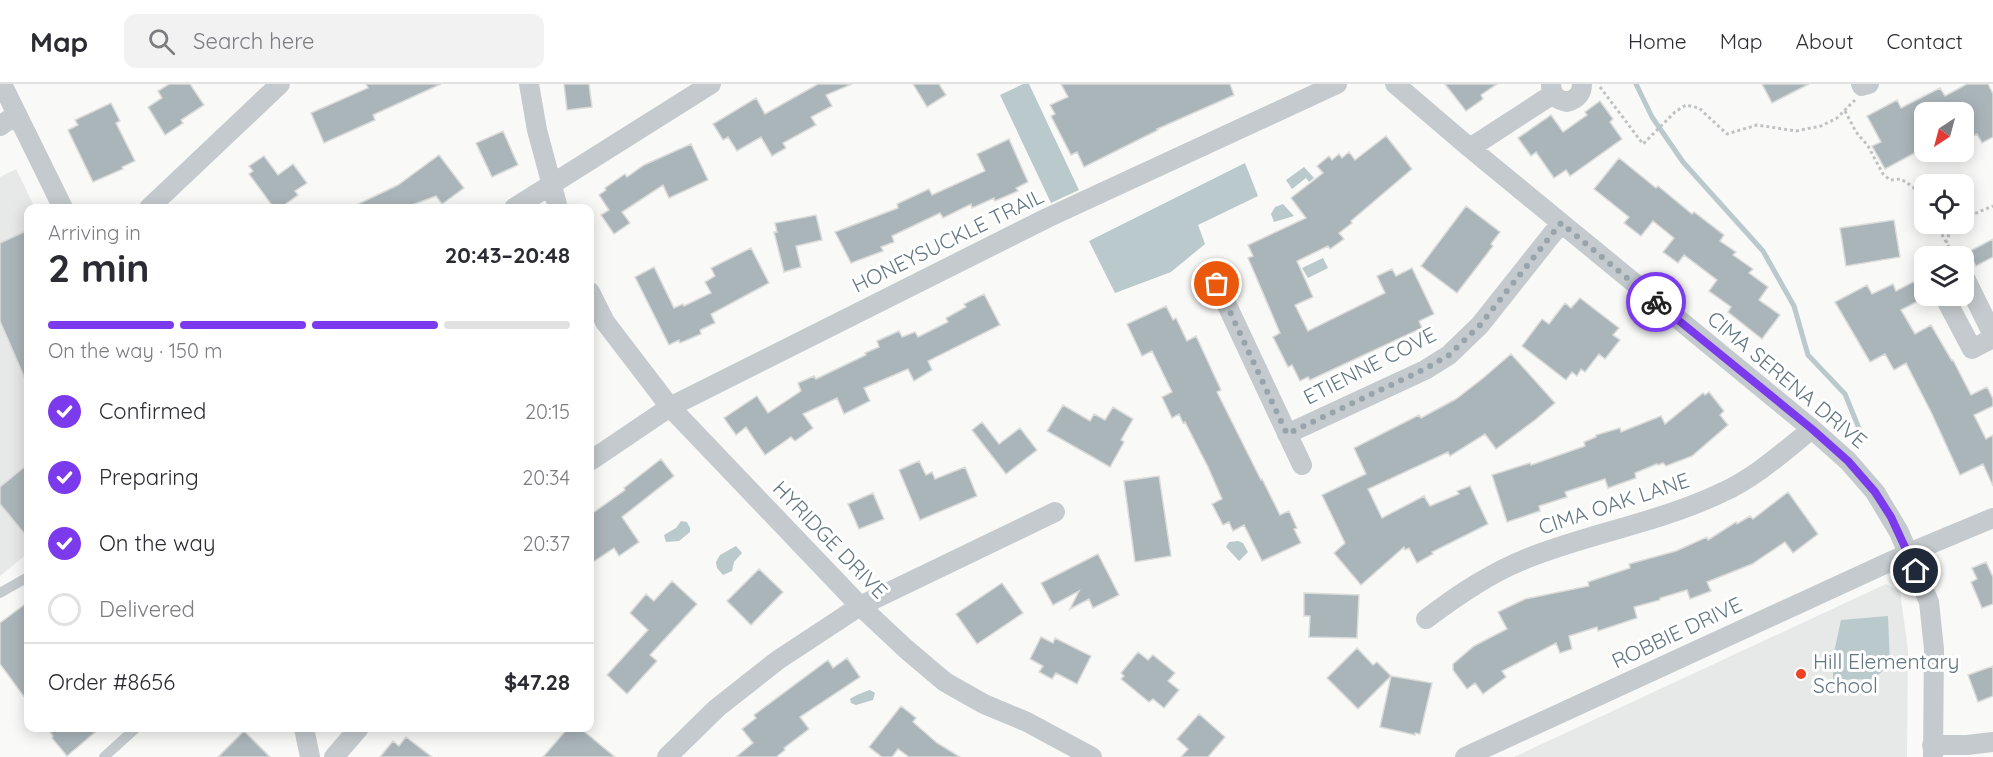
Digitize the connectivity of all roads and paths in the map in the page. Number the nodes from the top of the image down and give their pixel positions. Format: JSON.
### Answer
{"nodes":[{"id":1,"x":3,"y":84,"type":"edge"},
{"id":2,"x":280,"y":84,"type":"edge"},
{"id":3,"x":529,"y":84,"type":"edge"},
{"id":4,"x":711,"y":84,"type":"edge"},
{"id":5,"x":1337,"y":84,"type":"edge"},
{"id":6,"x":1395,"y":84,"type":"edge"},
{"id":7,"x":1582,"y":84,"type":"edge"},
{"id":8,"x":1596,"y":84,"type":"edge"},
{"id":9,"x":1864,"y":85,"type":"edge"},
{"id":10,"x":1552,"y":89,"type":"edge"},
{"id":11,"x":1845,"y":111,"type":"junction"},
{"id":12,"x":17,"y":114,"type":"junction"},
{"id":13,"x":0,"y":126,"type":"edge"},
{"id":14,"x":1470,"y":148,"type":"junction"},
{"id":15,"x":551,"y":185,"type":"junction"},
{"id":16,"x":1914,"y":189,"type":"edge"},
{"id":17,"x":61,"y":204,"type":"edge"},
{"id":18,"x":153,"y":204,"type":"edge"},
{"id":19,"x":520,"y":204,"type":"edge"},
{"id":20,"x":557,"y":204,"type":"edge"},
{"id":21,"x":1993,"y":206,"type":"edge"},
{"id":22,"x":1974,"y":214,"type":"edge"},
{"id":23,"x":1561,"y":223,"type":"junction"},
{"id":24,"x":1941,"y":234,"type":"edge"},
{"id":25,"x":1950,"y":234,"type":"edge"},
{"id":26,"x":1946,"y":243,"type":"junction"},
{"id":27,"x":1948,"y":246,"type":"edge"},
{"id":28,"x":1217,"y":284,"type":"dead end"},
{"id":29,"x":1974,"y":297,"type":"edge"},
{"id":30,"x":594,"y":300,"type":"edge"},
{"id":31,"x":1949,"y":306,"type":"edge"},
{"id":32,"x":1993,"y":336,"type":"edge"},
{"id":33,"x":670,"y":407,"type":"junction"},
{"id":34,"x":1812,"y":429,"type":"junction"},
{"id":35,"x":1287,"y":434,"type":"junction"},
{"id":36,"x":594,"y":458,"type":"edge"},
{"id":37,"x":1302,"y":465,"type":"dead end"},
{"id":38,"x":1055,"y":512,"type":"dead end"},
{"id":39,"x":1993,"y":518,"type":"edge"},
{"id":40,"x":1909,"y":553,"type":"junction"},
{"id":41,"x":24,"y":579,"type":"edge"},
{"id":42,"x":0,"y":593,"type":"edge"},
{"id":43,"x":860,"y":606,"type":"junction"},
{"id":44,"x":1426,"y":619,"type":"dead end"},
{"id":45,"x":132,"y":732,"type":"edge"},
{"id":46,"x":305,"y":732,"type":"edge"},
{"id":47,"x":356,"y":732,"type":"edge"},
{"id":48,"x":1993,"y":742,"type":"edge"},
{"id":49,"x":1932,"y":751,"type":"edge"},
{"id":50,"x":104,"y":757,"type":"edge"},
{"id":51,"x":310,"y":757,"type":"edge"},
{"id":52,"x":334,"y":757,"type":"edge"},
{"id":53,"x":667,"y":757,"type":"edge"},
{"id":54,"x":1092,"y":757,"type":"edge"},
{"id":55,"x":1465,"y":757,"type":"edge"}],
"edges":[{"from":1,"to":12,"type":"street"},
{"from":2,"to":18,"type":"street"},
{"from":3,"to":15,"type":"street"},
{"from":4,"to":15,"type":"street"},
{"from":5,"to":33,"type":"street","name":"HONEYSUCKLE TRAIL"},
{"from":6,"to":14,"type":"street","name":"CIMA SERENA DRIVE"},
{"from":7,"to":10,"type":"street"},
{"from":8,"to":11,"type":"path"},
{"from":9,"to":11,"type":"path"},
{"from":10,"to":14,"type":"street"},
{"from":11,"to":16,"type":"path"},
{"from":12,"to":13,"type":"street"},
{"from":12,"to":17,"type":"street"},
{"from":14,"to":23,"type":"street","name":"CIMA SERENA DRIVE"},
{"from":15,"to":19,"type":"street"},
{"from":15,"to":20,"type":"street"},
{"from":21,"to":22,"type":"path"},
{"from":23,"to":34,"type":"street","name":"CIMA SERENA DRIVE"},
{"from":23,"to":35,"type":"street","name":"ETIENNE COVE"},
{"from":24,"to":26,"type":"path"},
{"from":25,"to":26,"type":"path"},
{"from":26,"to":27,"type":"path"},
{"from":28,"to":35,"type":"street","name":"ETIENNE COVE"},
{"from":29,"to":32,"type":"street"},
{"from":30,"to":33,"type":"street","name":"HYRIDGE DRIVE"},
{"from":31,"to":32,"type":"street"},
{"from":33,"to":36,"type":"street","name":"HONEYSUCKLE TRAIL"},
{"from":33,"to":43,"type":"street","name":"HYRIDGE DRIVE"},
{"from":34,"to":40,"type":"street","name":"CIMA SERENA DRIVE"},
{"from":34,"to":44,"type":"street","name":"CIMA OAK LANE"},
{"from":35,"to":37,"type":"street","name":"ETIENNE COVE"},
{"from":38,"to":43,"type":"street"},
{"from":39,"to":40,"type":"street","name":"ROBBIE DRIVE"},
{"from":40,"to":49,"type":"street","name":"CIMA SERENA DRIVE"},
{"from":40,"to":55,"type":"street","name":"ROBBIE DRIVE"},
{"from":41,"to":42,"type":"lane"},
{"from":43,"to":53,"type":"street"},
{"from":43,"to":54,"type":"street","name":"HYRIDGE DRIVE"},
{"from":45,"to":50,"type":"lane"},
{"from":46,"to":51,"type":"street"},
{"from":47,"to":52,"type":"street"},
{"from":48,"to":49,"type":"street"}]}
